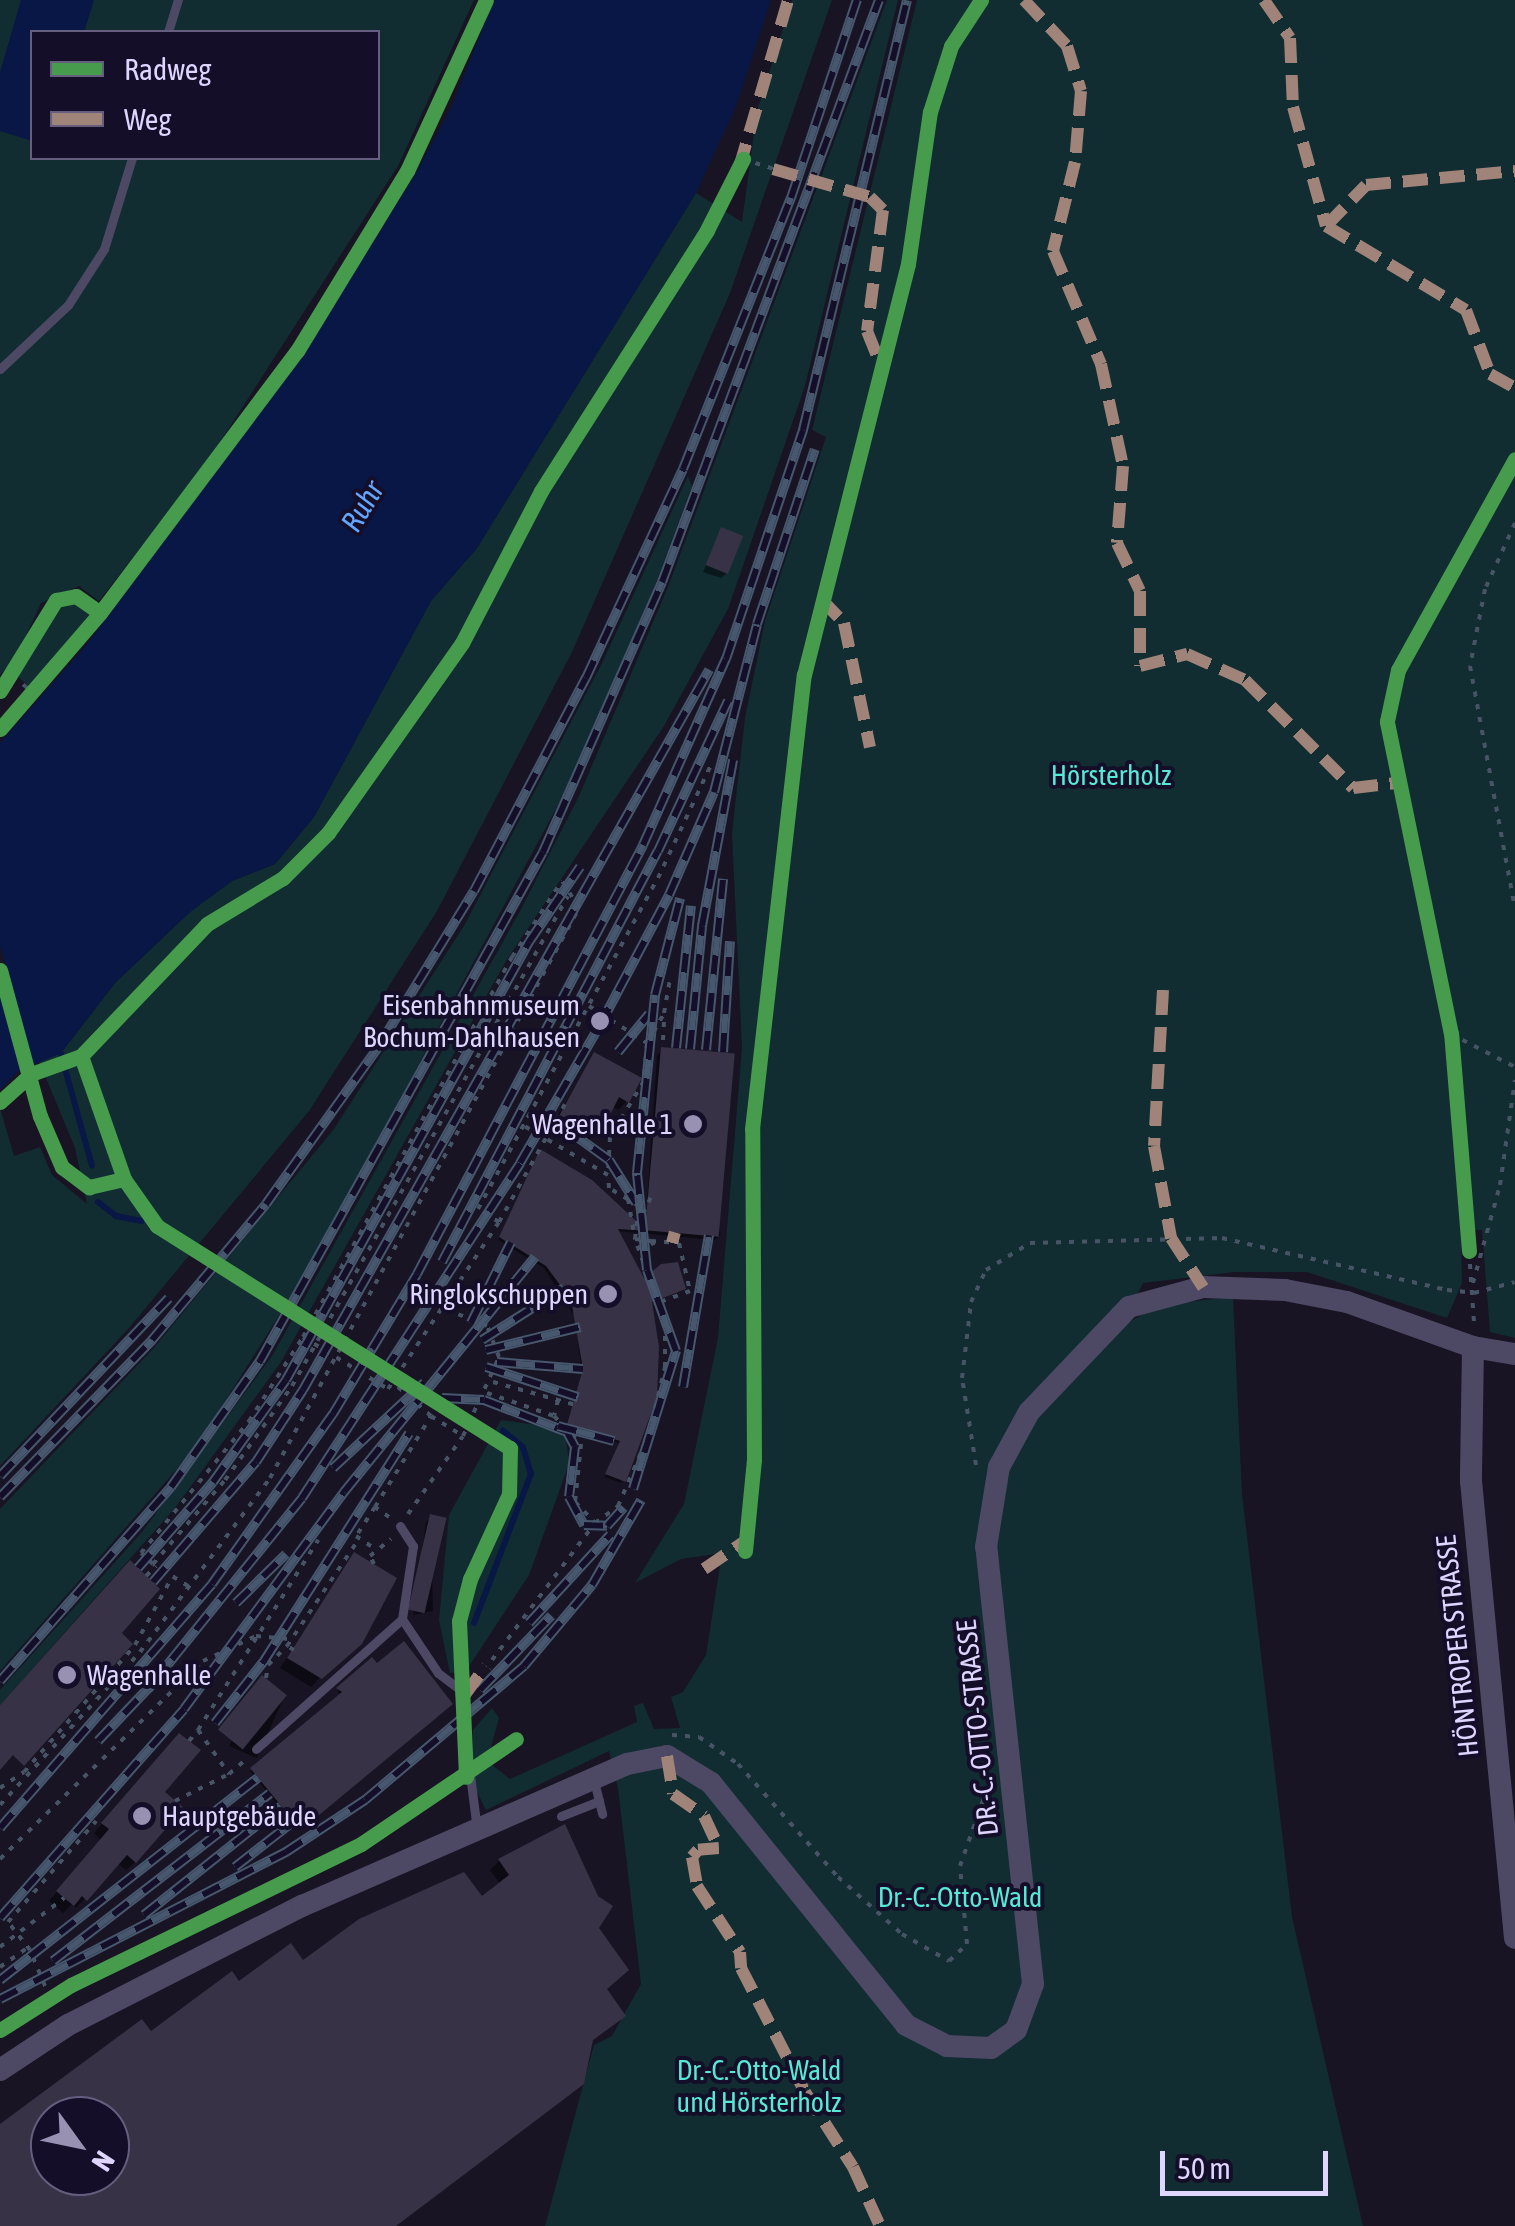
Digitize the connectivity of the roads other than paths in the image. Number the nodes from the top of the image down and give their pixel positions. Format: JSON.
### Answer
{"nodes":[{"id":1,"x":178,"y":0,"type":"edge"},
{"id":2,"x":169,"y":30,"type":"edge"},
{"id":3,"x":131,"y":160,"type":"edge"},
{"id":4,"x":0,"y":369,"type":"edge"},
{"id":5,"x":1473,"y":1348,"type":"junction"},
{"id":6,"x":1515,"y":1354,"type":"edge"},
{"id":7,"x":400,"y":1526,"type":"road end"},
{"id":8,"x":402,"y":1619,"type":"junction"},
{"id":9,"x":256,"y":1749,"type":"road end"},
{"id":10,"x":596,"y":1790,"type":"junction"},
{"id":11,"x":602,"y":1814,"type":"dead end"},
{"id":12,"x":561,"y":1816,"type":"dead end"},
{"id":13,"x":478,"y":1831,"type":"junction"},
{"id":14,"x":1515,"y":1938,"type":"edge"},
{"id":15,"x":0,"y":2070,"type":"edge"}],
"edges":[{"from":1,"to":2,"type":"lane"},
{"from":3,"to":4,"type":"lane"},
{"from":5,"to":6,"type":"street","name":"DR.-C.-OTTO-STRASSE"},
{"from":5,"to":10,"type":"street","name":"DR.-C.-OTTO-STRASSE"},
{"from":5,"to":14,"type":"street","name":"HÖNTROPER STRASSE"},
{"from":7,"to":8,"type":"lane"},
{"from":8,"to":9,"type":"lane"},
{"from":8,"to":13,"type":"lane"},
{"from":10,"to":11,"type":"lane"},
{"from":10,"to":12,"type":"lane"},
{"from":10,"to":13,"type":"street","name":"DR.-C.-OTTO-STRASSE"},
{"from":13,"to":15,"type":"street","name":"DR.-C.-OTTO-STRASSE"}]}
